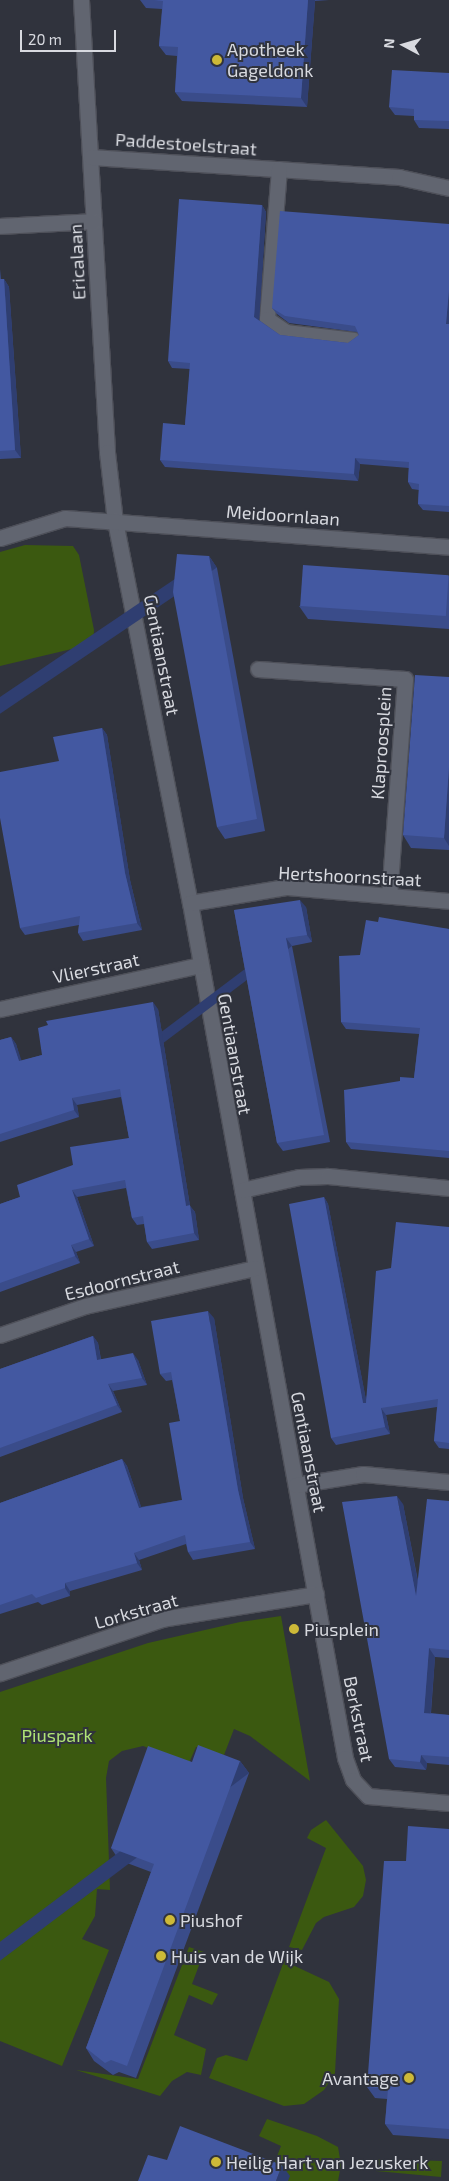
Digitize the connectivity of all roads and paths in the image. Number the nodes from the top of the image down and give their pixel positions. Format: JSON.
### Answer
{"nodes":[{"id":1,"x":81,"y":0,"type":"edge"},
{"id":2,"x":91,"y":157,"type":"junction"},
{"id":3,"x":279,"y":169,"type":"junction"},
{"id":4,"x":449,"y":188,"type":"edge"},
{"id":5,"x":94,"y":221,"type":"junction"},
{"id":6,"x":0,"y":226,"type":"edge"},
{"id":7,"x":354,"y":340,"type":"edge"},
{"id":8,"x":115,"y":521,"type":"junction"},
{"id":9,"x":0,"y":538,"type":"edge"},
{"id":10,"x":449,"y":547,"type":"edge"},
{"id":11,"x":258,"y":669,"type":"dead end"},
{"id":12,"x":389,"y":895,"type":"junction"},
{"id":13,"x":449,"y":901,"type":"edge"},
{"id":14,"x":190,"y":903,"type":"junction"},
{"id":15,"x":200,"y":965,"type":"junction"},
{"id":16,"x":0,"y":1009,"type":"edge"},
{"id":17,"x":449,"y":1188,"type":"edge"},
{"id":18,"x":242,"y":1190,"type":"junction"},
{"id":19,"x":255,"y":1268,"type":"junction"},
{"id":20,"x":0,"y":1335,"type":"edge"},
{"id":21,"x":449,"y":1482,"type":"edge"},
{"id":22,"x":296,"y":1485,"type":"junction"},
{"id":23,"x":316,"y":1594,"type":"junction"},
{"id":24,"x":0,"y":1673,"type":"edge"},
{"id":25,"x":449,"y":1803,"type":"edge"}],
"edges":[{"from":1,"to":2,"type":"street","name":"Ericalaan"},
{"from":2,"to":3,"type":"street","name":"Paddestoelstraat"},
{"from":2,"to":5,"type":"street","name":"Ericalaan"},
{"from":3,"to":4,"type":"street","name":"Paddestoelstraat"},
{"from":3,"to":7,"type":"street","name":"Paddestoelstraat"},
{"from":5,"to":6,"type":"street"},
{"from":5,"to":8,"type":"street","name":"Ericalaan"},
{"from":8,"to":9,"type":"street","name":"Meidoornlaan"},
{"from":8,"to":10,"type":"street","name":"Meidoornlaan"},
{"from":8,"to":14,"type":"street","name":"Gentiaanstraat"},
{"from":11,"to":12,"type":"street","name":"Klaproosplein"},
{"from":12,"to":13,"type":"street","name":"Hertshoornstraat"},
{"from":12,"to":14,"type":"street","name":"Hertshoornstraat"},
{"from":14,"to":15,"type":"street","name":"Gentiaanstraat"},
{"from":15,"to":16,"type":"street","name":"Vlierstraat"},
{"from":15,"to":18,"type":"street","name":"Gentiaanstraat"},
{"from":17,"to":18,"type":"street"},
{"from":18,"to":19,"type":"street","name":"Gentiaanstraat"},
{"from":19,"to":20,"type":"street","name":"Esdoornstraat"},
{"from":19,"to":22,"type":"street","name":"Gentiaanstraat"},
{"from":21,"to":22,"type":"street"},
{"from":22,"to":23,"type":"street","name":"Gentiaanstraat"},
{"from":23,"to":24,"type":"street","name":"Lorkstraat"},
{"from":23,"to":25,"type":"street","name":"Berkstraat"}]}
